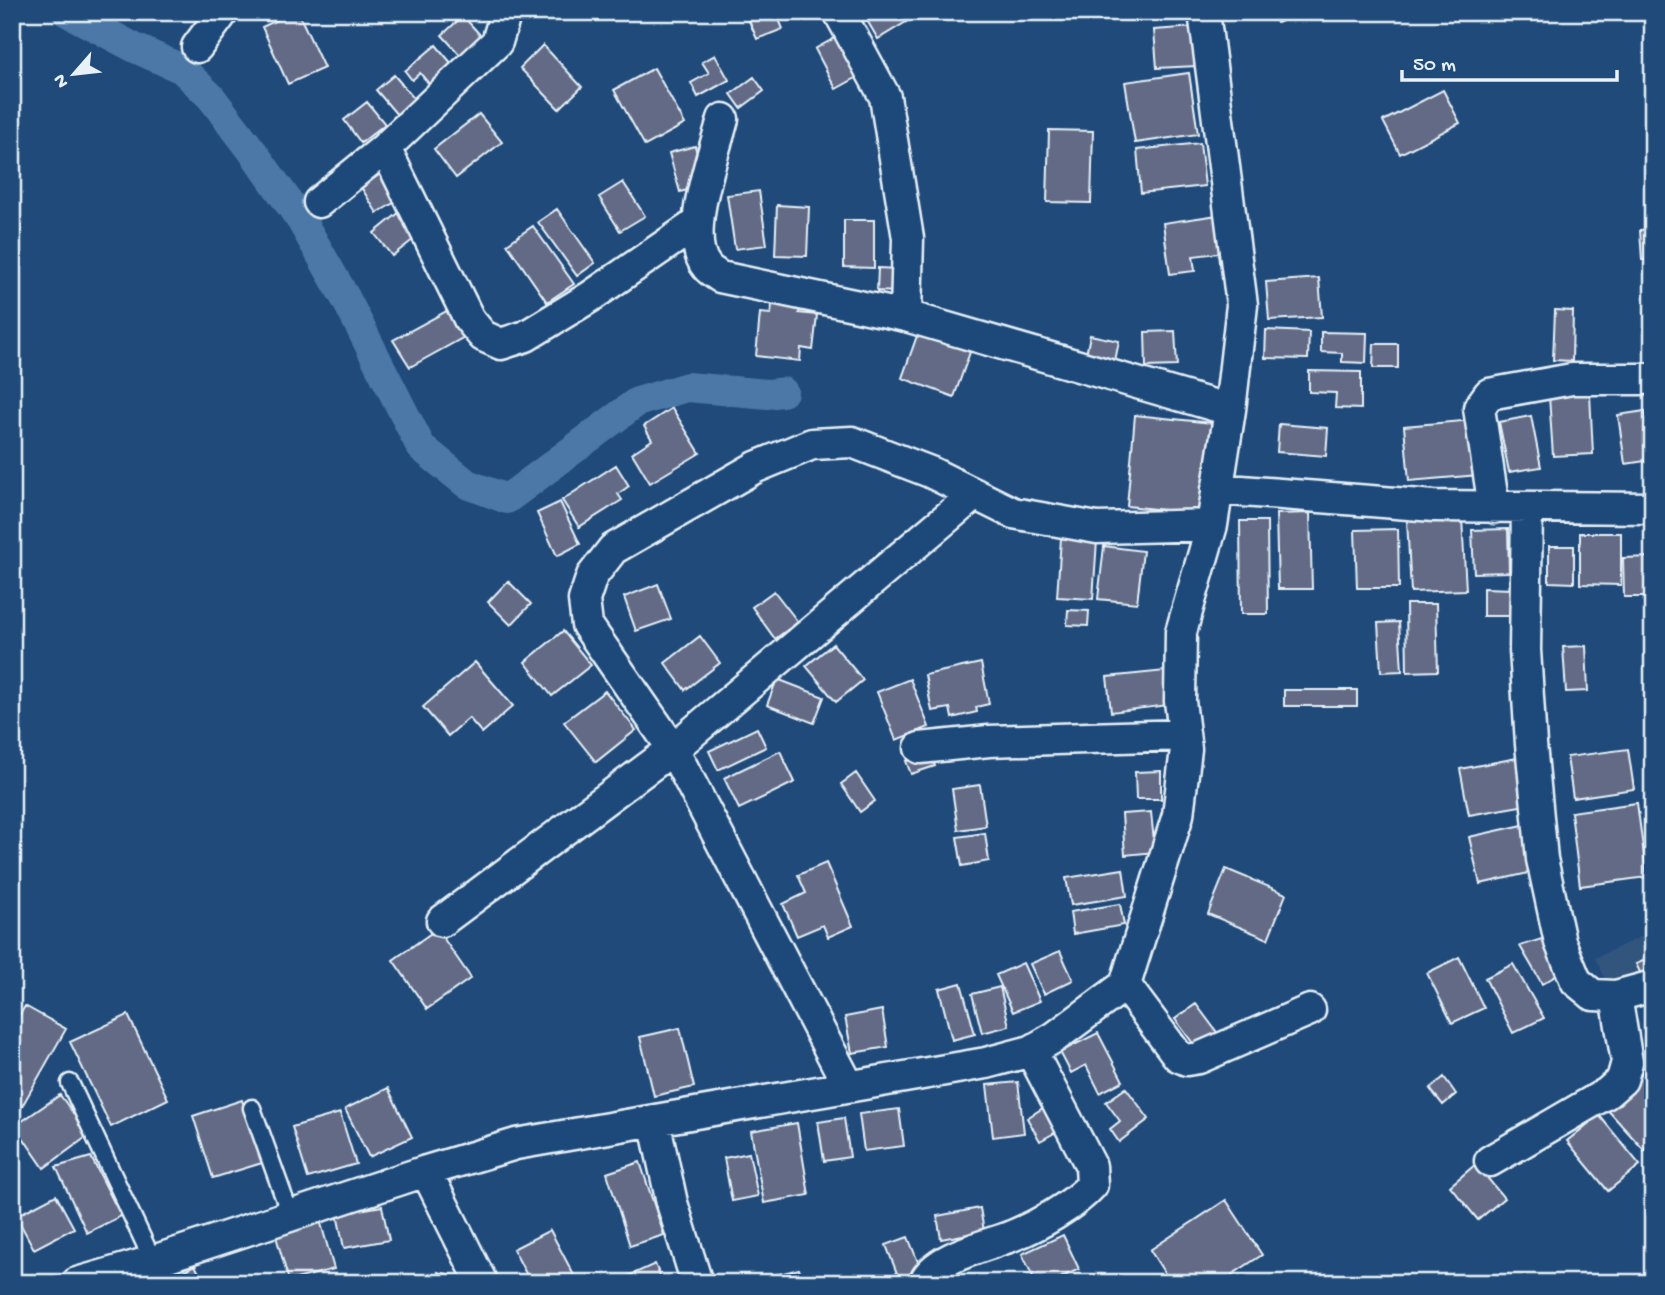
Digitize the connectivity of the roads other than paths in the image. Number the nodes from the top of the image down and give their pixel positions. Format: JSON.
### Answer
{"nodes":[{"id":1,"x":223,"y":12,"type":"edge"},
{"id":2,"x":501,"y":12,"type":"edge"},
{"id":3,"x":839,"y":12,"type":"edge"},
{"id":4,"x":1204,"y":12,"type":"edge"},
{"id":5,"x":197,"y":47,"type":"dead end"},
{"id":6,"x":723,"y":119,"type":"dead end"},
{"id":7,"x":385,"y":148,"type":"junction"},
{"id":8,"x":319,"y":202,"type":"dead end"},
{"id":9,"x":696,"y":223,"type":"junction"},
{"id":10,"x":906,"y":316,"type":"junction"},
{"id":11,"x":1653,"y":379,"type":"edge"},
{"id":12,"x":1230,"y":410,"type":"junction"},
{"id":13,"x":1217,"y":489,"type":"junction"},
{"id":14,"x":975,"y":494,"type":"junction"},
{"id":15,"x":1494,"y":508,"type":"junction"},
{"id":16,"x":1653,"y":508,"type":"edge"},
{"id":17,"x":1527,"y":509,"type":"junction"},
{"id":18,"x":1212,"y":525,"type":"junction"},
{"id":19,"x":1184,"y":735,"type":"junction"},
{"id":20,"x":920,"y":748,"type":"dead end"},
{"id":21,"x":673,"y":749,"type":"junction"},
{"id":22,"x":442,"y":921,"type":"dead end"},
{"id":23,"x":1125,"y":985,"type":"junction"},
{"id":24,"x":1653,"y":986,"type":"edge"},
{"id":25,"x":1616,"y":996,"type":"junction"},
{"id":26,"x":1310,"y":1010,"type":"dead end"},
{"id":27,"x":1031,"y":1051,"type":"junction"},
{"id":28,"x":70,"y":1083,"type":"dead end"},
{"id":29,"x":848,"y":1085,"type":"junction"},
{"id":30,"x":251,"y":1108,"type":"dead end"},
{"id":31,"x":654,"y":1120,"type":"junction"},
{"id":32,"x":1490,"y":1161,"type":"dead end"},
{"id":33,"x":426,"y":1171,"type":"junction"},
{"id":34,"x":291,"y":1217,"type":"junction"},
{"id":35,"x":153,"y":1261,"type":"junction"},
{"id":36,"x":76,"y":1283,"type":"edge"},
{"id":37,"x":482,"y":1283,"type":"edge"},
{"id":38,"x":697,"y":1283,"type":"edge"},
{"id":39,"x":924,"y":1283,"type":"edge"}],
"edges":[{"from":1,"to":5,"type":"street"},
{"from":2,"to":7,"type":"street"},
{"from":3,"to":10,"type":"street"},
{"from":4,"to":12,"type":"street"},
{"from":6,"to":9,"type":"street"},
{"from":7,"to":8,"type":"street"},
{"from":7,"to":9,"type":"street"},
{"from":9,"to":10,"type":"street"},
{"from":10,"to":12,"type":"street"},
{"from":11,"to":15,"type":"street"},
{"from":12,"to":13,"type":"street"},
{"from":13,"to":15,"type":"street"},
{"from":13,"to":18,"type":"street"},
{"from":14,"to":18,"type":"street"},
{"from":14,"to":21,"type":"street"},
{"from":14,"to":21,"type":"street"},
{"from":15,"to":17,"type":"street"},
{"from":16,"to":17,"type":"street"},
{"from":17,"to":25,"type":"street"},
{"from":18,"to":19,"type":"street"},
{"from":19,"to":20,"type":"street"},
{"from":19,"to":23,"type":"street"},
{"from":21,"to":22,"type":"street"},
{"from":21,"to":29,"type":"street"},
{"from":23,"to":26,"type":"street"},
{"from":23,"to":27,"type":"street"},
{"from":24,"to":25,"type":"street"},
{"from":25,"to":32,"type":"street"},
{"from":27,"to":29,"type":"street"},
{"from":27,"to":39,"type":"street"},
{"from":28,"to":35,"type":"lane"},
{"from":29,"to":31,"type":"street"},
{"from":30,"to":34,"type":"lane"},
{"from":31,"to":33,"type":"street"},
{"from":31,"to":38,"type":"street"},
{"from":33,"to":34,"type":"street"},
{"from":33,"to":37,"type":"street"},
{"from":34,"to":35,"type":"street"},
{"from":35,"to":36,"type":"street"}]}
